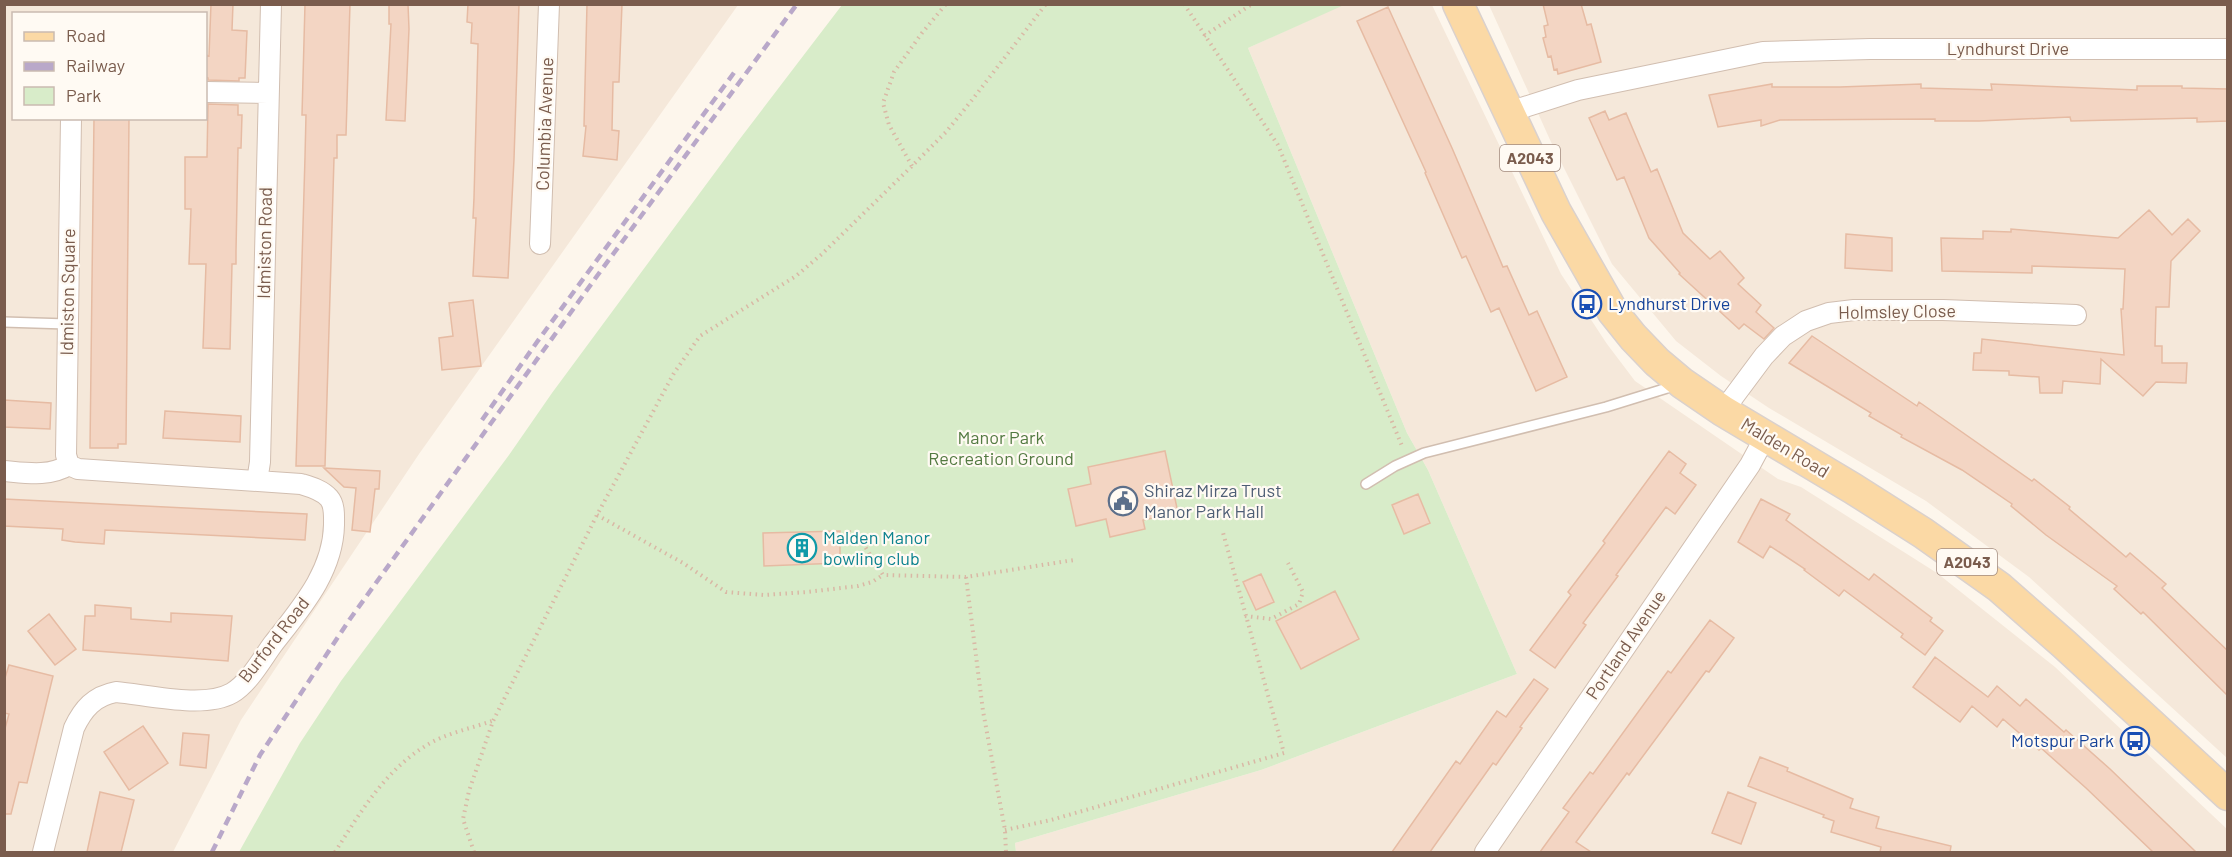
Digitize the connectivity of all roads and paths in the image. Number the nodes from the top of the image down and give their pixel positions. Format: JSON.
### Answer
{"nodes":[{"id":1,"x":271,"y":4,"type":"edge"},
{"id":2,"x":549,"y":4,"type":"edge"},
{"id":3,"x":946,"y":4,"type":"edge"},
{"id":4,"x":1046,"y":4,"type":"edge"},
{"id":5,"x":1184,"y":4,"type":"edge"},
{"id":6,"x":1252,"y":4,"type":"edge"},
{"id":7,"x":1458,"y":4,"type":"edge"},
{"id":8,"x":1204,"y":36,"type":"junction"},
{"id":9,"x":2228,"y":49,"type":"edge"},
{"id":10,"x":207,"y":92,"type":"edge"},
{"id":11,"x":268,"y":93,"type":"junction"},
{"id":12,"x":1509,"y":112,"type":"junction"},
{"id":13,"x":71,"y":120,"type":"edge"},
{"id":14,"x":912,"y":166,"type":"junction"},
{"id":15,"x":540,"y":244,"type":"dead end"},
{"id":16,"x":2076,"y":315,"type":"dead end"},
{"id":17,"x":4,"y":322,"type":"edge"},
{"id":18,"x":67,"y":324,"type":"junction"},
{"id":19,"x":1682,"y":383,"type":"junction"},
{"id":20,"x":1723,"y":411,"type":"junction"},
{"id":21,"x":1765,"y":437,"type":"junction"},
{"id":22,"x":1408,"y":461,"type":"junction"},
{"id":23,"x":69,"y":465,"type":"junction"},
{"id":24,"x":4,"y":471,"type":"edge"},
{"id":25,"x":257,"y":481,"type":"junction"},
{"id":26,"x":1366,"y":484,"type":"dead end"},
{"id":27,"x":597,"y":515,"type":"junction"},
{"id":28,"x":1222,"y":529,"type":"dead end"},
{"id":29,"x":849,"y":531,"type":"dead end"},
{"id":30,"x":1074,"y":560,"type":"dead end"},
{"id":31,"x":1288,"y":563,"type":"dead end"},
{"id":32,"x":883,"y":575,"type":"junction"},
{"id":33,"x":966,"y":577,"type":"junction"},
{"id":34,"x":1245,"y":616,"type":"junction"},
{"id":35,"x":493,"y":721,"type":"junction"},
{"id":36,"x":2228,"y":795,"type":"edge"},
{"id":37,"x":1005,"y":830,"type":"junction"},
{"id":38,"x":43,"y":852,"type":"edge"},
{"id":39,"x":335,"y":852,"type":"edge"},
{"id":40,"x":474,"y":852,"type":"edge"},
{"id":41,"x":1006,"y":852,"type":"edge"},
{"id":42,"x":1485,"y":852,"type":"edge"}],
"edges":[{"from":1,"to":11,"type":"street","name":"Idmiston Road"},
{"from":2,"to":15,"type":"street","name":"Columbia Avenue"},
{"from":3,"to":14,"type":"path"},
{"from":4,"to":14,"type":"path"},
{"from":5,"to":8,"type":"path"},
{"from":6,"to":8,"type":"path"},
{"from":7,"to":12,"type":"main road","name":"Malden Road","number":"A2043"},
{"from":8,"to":22,"type":"path"},
{"from":9,"to":12,"type":"street","name":"Lyndhurst Drive"},
{"from":10,"to":11,"type":"street"},
{"from":11,"to":25,"type":"street","name":"Idmiston Road"},
{"from":12,"to":19,"type":"main road","name":"Malden Road","number":"A2043"},
{"from":13,"to":18,"type":"street","name":"Idmiston Square"},
{"from":14,"to":27,"type":"path"},
{"from":16,"to":20,"type":"street","name":"Holmsley Close"},
{"from":17,"to":18,"type":"lane"},
{"from":18,"to":23,"type":"street","name":"Idmiston Square"},
{"from":19,"to":20,"type":"main road","name":"Malden Road","number":"A2043"},
{"from":19,"to":22,"type":"lane"},
{"from":20,"to":21,"type":"main road","name":"Malden Road","number":"A2043"},
{"from":21,"to":36,"type":"main road","name":"Malden Road","number":"A2043"},
{"from":21,"to":42,"type":"street","name":"Portland Avenue"},
{"from":22,"to":26,"type":"lane"},
{"from":23,"to":24,"type":"street"},
{"from":23,"to":25,"type":"street"},
{"from":25,"to":38,"type":"street","name":"Burford Road"},
{"from":27,"to":32,"type":"path"},
{"from":27,"to":35,"type":"path"},
{"from":28,"to":34,"type":"path"},
{"from":29,"to":32,"type":"path"},
{"from":30,"to":33,"type":"path"},
{"from":31,"to":34,"type":"path"},
{"from":32,"to":33,"type":"path"},
{"from":33,"to":37,"type":"path"},
{"from":34,"to":37,"type":"path"},
{"from":35,"to":39,"type":"path"},
{"from":35,"to":40,"type":"path"},
{"from":37,"to":41,"type":"path"}]}
